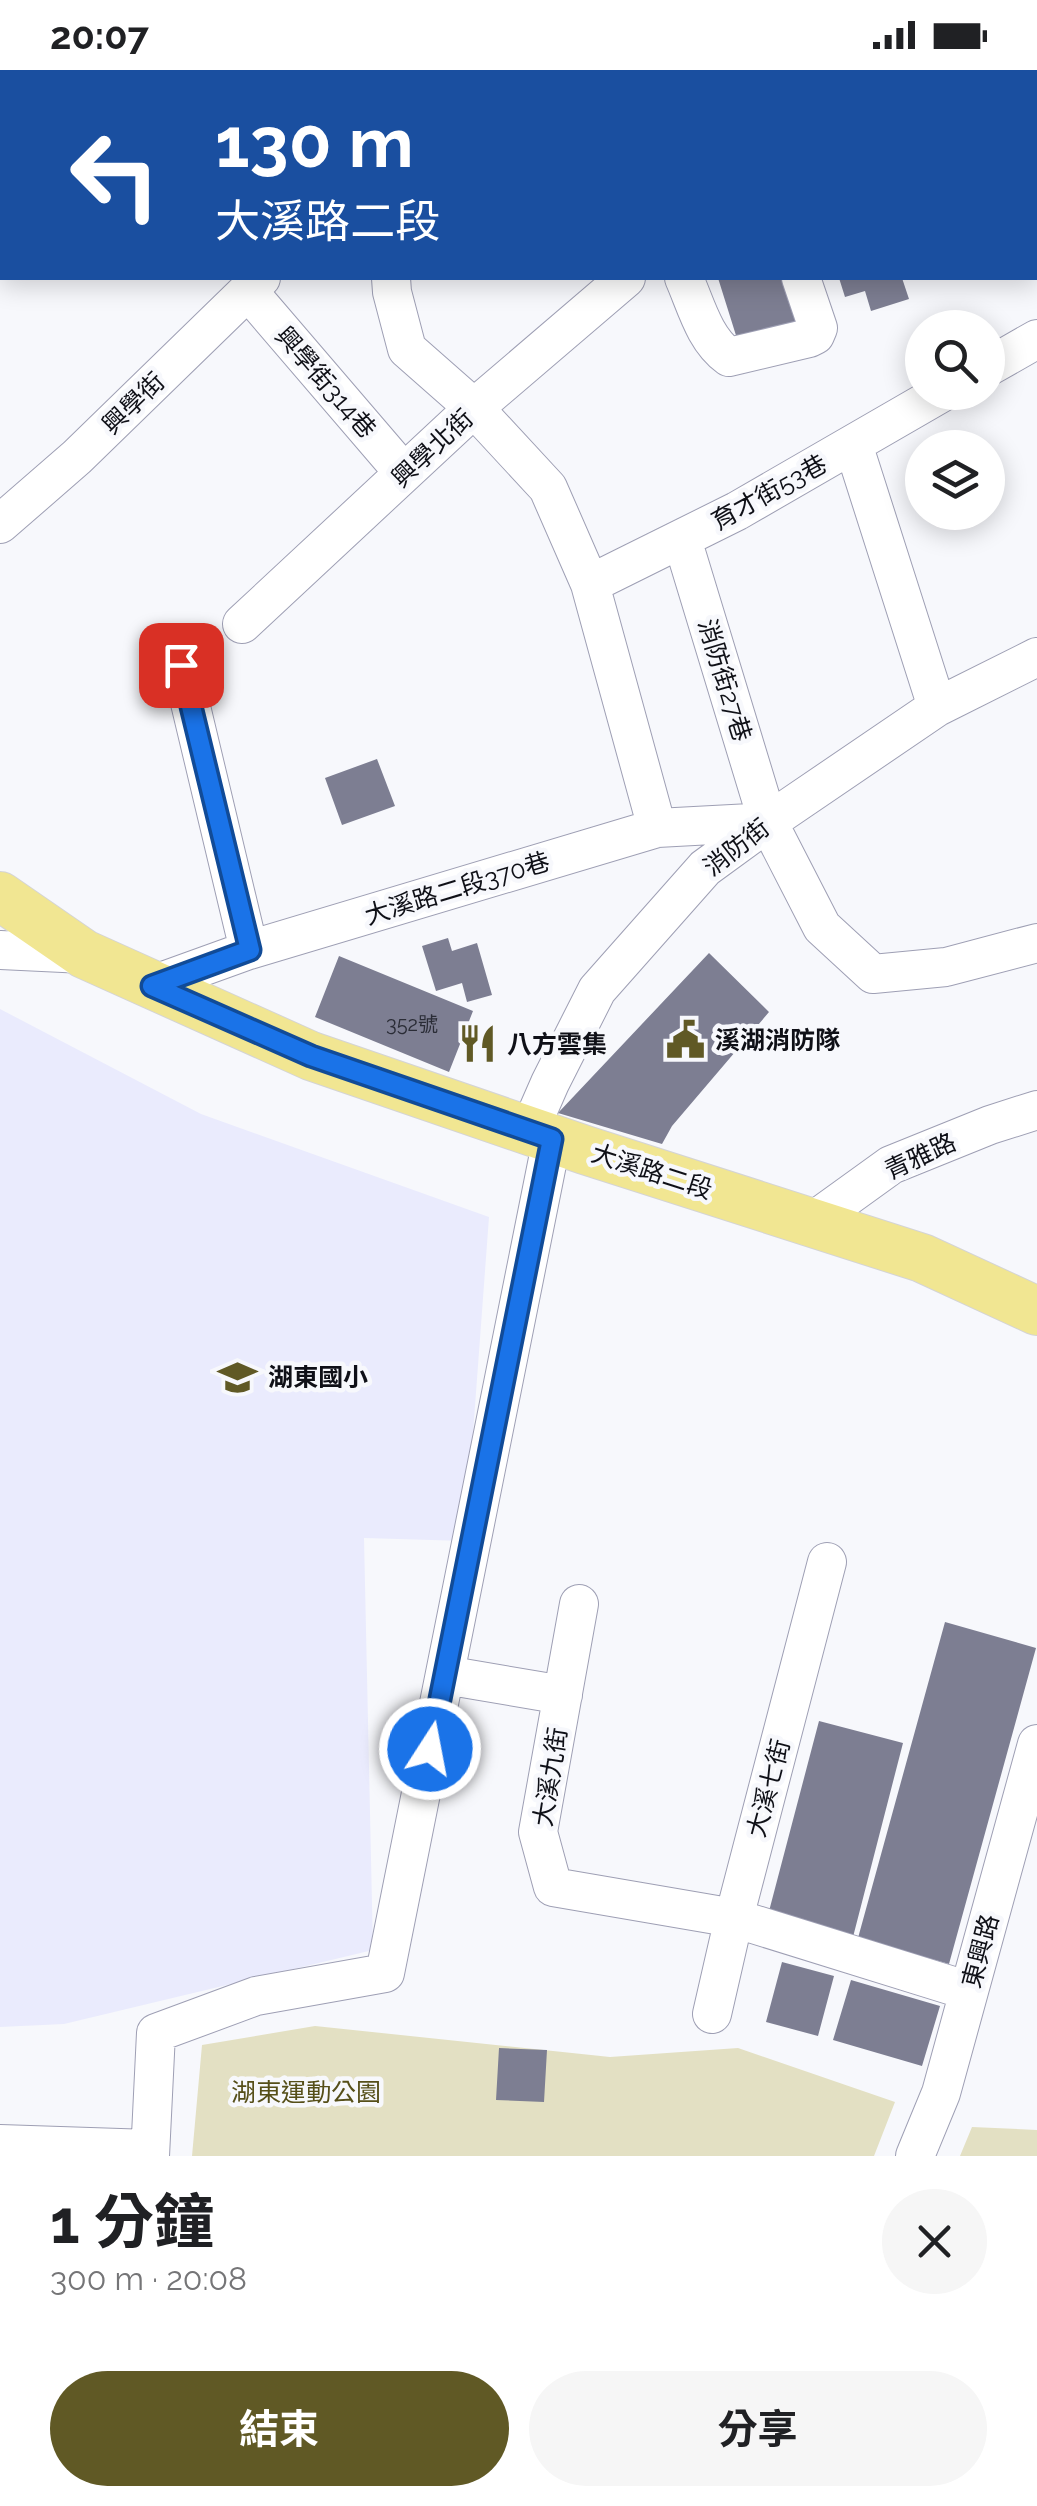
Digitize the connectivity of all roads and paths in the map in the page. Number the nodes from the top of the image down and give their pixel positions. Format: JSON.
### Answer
{"nodes":[{"id":1,"x":391,"y":280,"type":"edge"},
{"id":2,"x":624,"y":280,"type":"edge"},
{"id":3,"x":685,"y":280,"type":"edge"},
{"id":4,"x":803,"y":280,"type":"edge"},
{"id":5,"x":255,"y":284,"type":"edge"},
{"id":6,"x":1037,"y":339,"type":"edge"},
{"id":7,"x":1005,"y":357,"type":"edge"},
{"id":8,"x":474,"y":408,"type":"junction"},
{"id":9,"x":912,"y":410,"type":"edge"},
{"id":10,"x":853,"y":444,"type":"junction"},
{"id":11,"x":404,"y":473,"type":"junction"},
{"id":12,"x":0,"y":524,"type":"edge"},
{"id":13,"x":682,"y":539,"type":"junction"},
{"id":14,"x":590,"y":584,"type":"junction"},
{"id":15,"x":242,"y":624,"type":"dead end"},
{"id":16,"x":1037,"y":657,"type":"edge"},
{"id":17,"x":181,"y":665,"type":"dead end"},
{"id":18,"x":937,"y":707,"type":"junction"},
{"id":19,"x":768,"y":822,"type":"junction"},
{"id":20,"x":657,"y":828,"type":"junction"},
{"id":21,"x":0,"y":896,"type":"edge"},
{"id":22,"x":1037,"y":943,"type":"edge"},
{"id":23,"x":0,"y":950,"type":"edge"},
{"id":24,"x":250,"y":950,"type":"junction"},
{"id":25,"x":84,"y":954,"type":"junction"},
{"id":26,"x":152,"y":986,"type":"junction"},
{"id":27,"x":1037,"y":1110,"type":"edge"},
{"id":28,"x":540,"y":1135,"type":"junction"},
{"id":29,"x":812,"y":1222,"type":"junction"},
{"id":30,"x":1037,"y":1311,"type":"edge"},
{"id":31,"x":827,"y":1562,"type":"dead end"},
{"id":32,"x":579,"y":1604,"type":"dead end"},
{"id":33,"x":445,"y":1675,"type":"junction"},
{"id":34,"x":563,"y":1695,"type":"junction"},
{"id":35,"x":1037,"y":1744,"type":"edge"},
{"id":36,"x":734,"y":1918,"type":"junction"},
{"id":37,"x":969,"y":1991,"type":"junction"},
{"id":38,"x":712,"y":2014,"type":"dead end"},
{"id":39,"x":0,"y":2144,"type":"edge"},
{"id":40,"x":150,"y":2153,"type":"edge"},
{"id":41,"x":915,"y":2156,"type":"edge"}],
"edges":[{"from":1,"to":8,"type":"street"},
{"from":2,"to":8,"type":"street","name":"興學北街"},
{"from":3,"to":4,"type":"street"},
{"from":5,"to":11,"type":"street","name":"興學街314巷"},
{"from":5,"to":12,"type":"street","name":"興學街"},
{"from":6,"to":7,"type":"street"},
{"from":8,"to":11,"type":"street","name":"興學北街"},
{"from":8,"to":14,"type":"street"},
{"from":9,"to":10,"type":"street","name":"育才街53巷"},
{"from":10,"to":13,"type":"street","name":"育才街53巷"},
{"from":10,"to":18,"type":"street"},
{"from":11,"to":15,"type":"street","name":"興學北街"},
{"from":13,"to":14,"type":"street","name":"育才街53巷"},
{"from":13,"to":19,"type":"street","name":"消防街27巷"},
{"from":14,"to":20,"type":"street"},
{"from":16,"to":18,"type":"street","name":"消防街"},
{"from":17,"to":24,"type":"street"},
{"from":18,"to":19,"type":"street","name":"消防街"},
{"from":19,"to":20,"type":"street","name":"大溪路二段370巷"},
{"from":19,"to":22,"type":"street","name":"消防街27巷"},
{"from":19,"to":28,"type":"street","name":"消防街"},
{"from":20,"to":24,"type":"street","name":"大溪路二段370巷"},
{"from":21,"to":25,"type":"main road","name":"大溪路二段"},
{"from":23,"to":25,"type":"street"},
{"from":24,"to":26,"type":"street","name":"大溪路二段370巷"},
{"from":25,"to":26,"type":"main road","name":"大溪路二段"},
{"from":26,"to":28,"type":"main road","name":"大溪路二段"},
{"from":27,"to":29,"type":"street","name":"青雅路"},
{"from":28,"to":29,"type":"main road","name":"大溪路二段"},
{"from":28,"to":33,"type":"street","name":"消防街"},
{"from":29,"to":30,"type":"main road","name":"大溪路二段"},
{"from":31,"to":36,"type":"street","name":"大溪七街"},
{"from":32,"to":34,"type":"street","name":"大溪九街"},
{"from":33,"to":34,"type":"street"},
{"from":33,"to":40,"type":"street","name":"消防街"},
{"from":34,"to":36,"type":"street","name":"大溪九街"},
{"from":35,"to":37,"type":"street","name":"東興路"},
{"from":36,"to":37,"type":"street"},
{"from":36,"to":38,"type":"street","name":"大溪七街"},
{"from":37,"to":41,"type":"street","name":"東興路"},
{"from":39,"to":40,"type":"street"}]}
